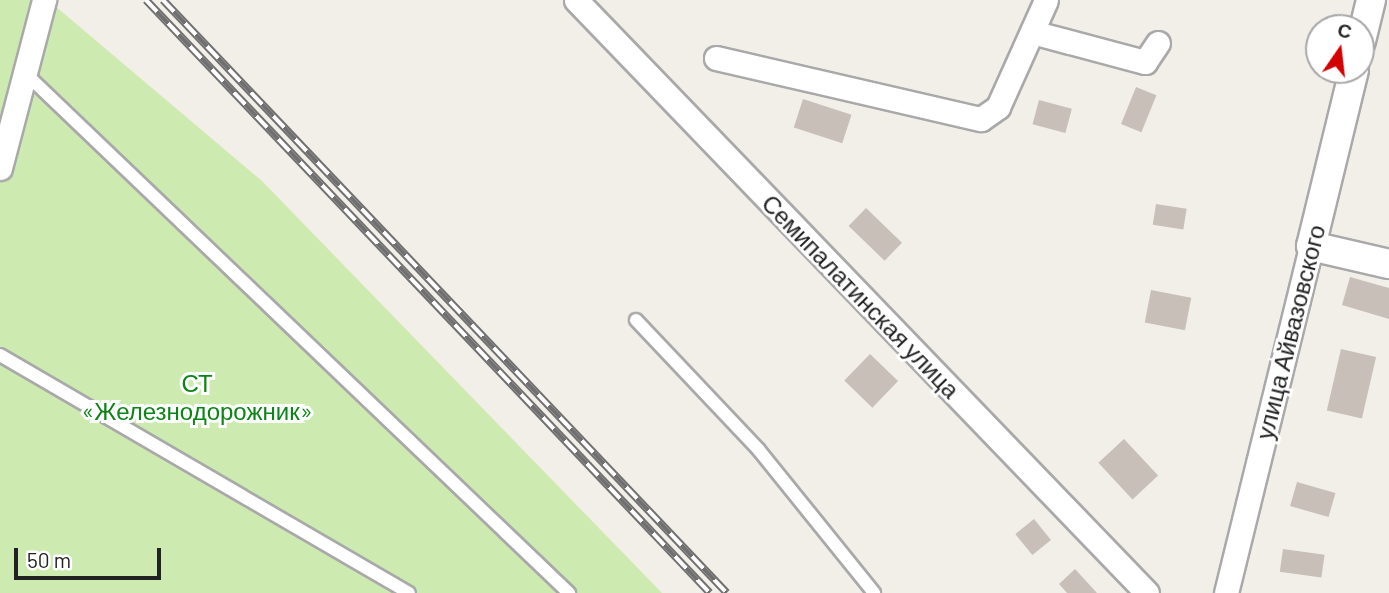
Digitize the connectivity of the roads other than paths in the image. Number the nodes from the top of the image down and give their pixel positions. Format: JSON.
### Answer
{"nodes":[{"id":1,"x":44,"y":0,"type":"edge"},
{"id":2,"x":576,"y":0,"type":"edge"},
{"id":3,"x":1046,"y":0,"type":"edge"},
{"id":4,"x":1032,"y":32,"type":"junction"},
{"id":5,"x":1158,"y":43,"type":"dead end"},
{"id":6,"x":716,"y":58,"type":"dead end"},
{"id":7,"x":24,"y":73,"type":"junction"},
{"id":8,"x":1351,"y":84,"type":"edge"},
{"id":9,"x":0,"y":167,"type":"edge"},
{"id":10,"x":1311,"y":246,"type":"junction"},
{"id":11,"x":1389,"y":264,"type":"edge"},
{"id":12,"x":636,"y":320,"type":"dead end"},
{"id":13,"x":0,"y":355,"type":"edge"},
{"id":14,"x":409,"y":593,"type":"edge"},
{"id":15,"x":569,"y":593,"type":"edge"},
{"id":16,"x":874,"y":593,"type":"edge"},
{"id":17,"x":1147,"y":593,"type":"edge"},
{"id":18,"x":1226,"y":593,"type":"edge"}],
"edges":[{"from":1,"to":7,"type":"street"},
{"from":2,"to":17,"type":"street","name":"Семипалатинская улица"},
{"from":3,"to":4,"type":"street"},
{"from":4,"to":5,"type":"street"},
{"from":4,"to":6,"type":"street"},
{"from":7,"to":9,"type":"street"},
{"from":7,"to":15,"type":"lane"},
{"from":8,"to":10,"type":"street","name":"улица Айвазовского"},
{"from":10,"to":11,"type":"street"},
{"from":10,"to":18,"type":"street","name":"улица Айвазовского"},
{"from":12,"to":16,"type":"lane"},
{"from":13,"to":14,"type":"lane"}]}
